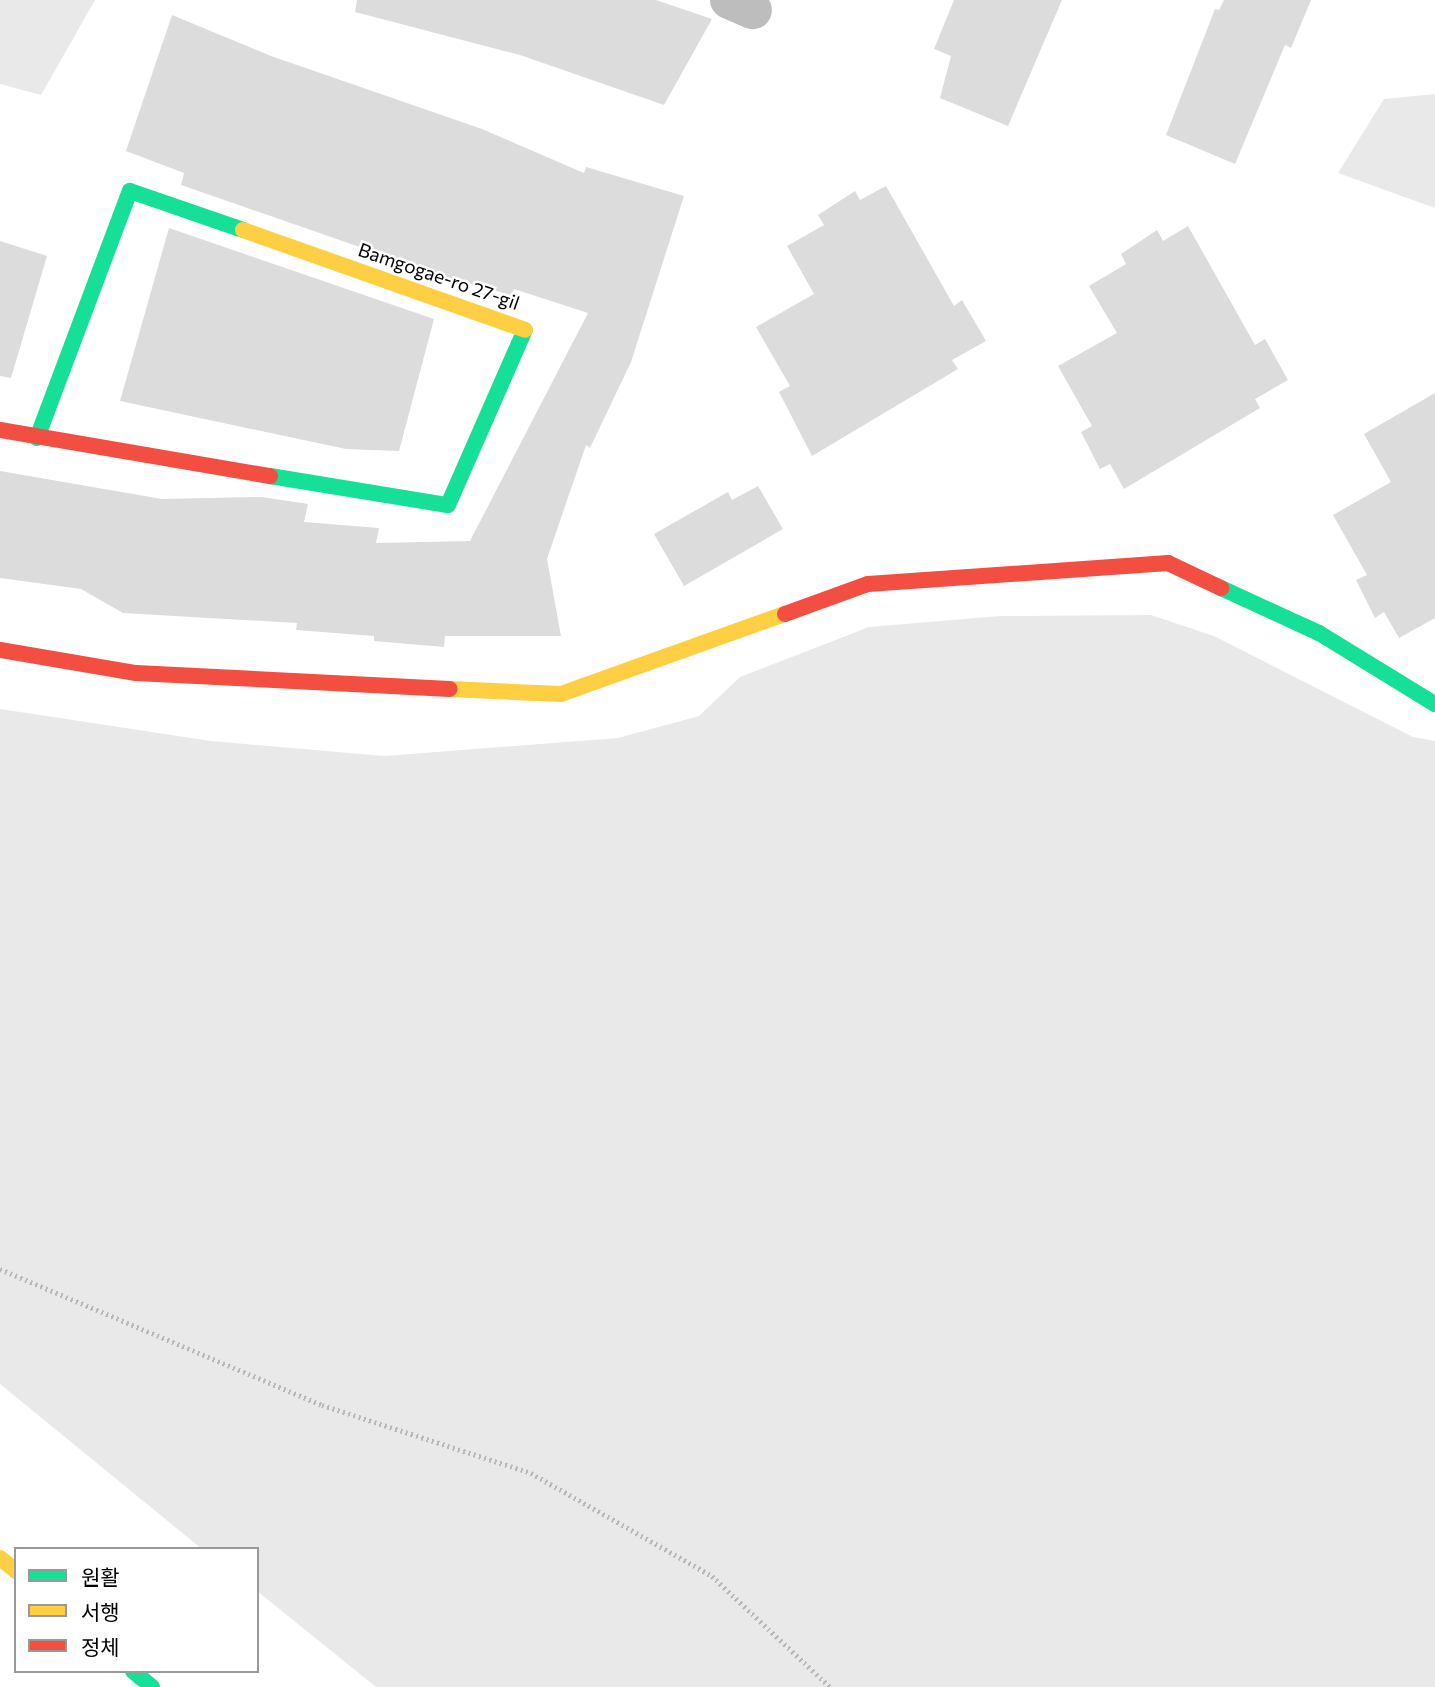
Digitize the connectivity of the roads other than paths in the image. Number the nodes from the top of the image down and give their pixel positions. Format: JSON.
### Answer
{"nodes":[{"id":1,"x":0,"y":430,"type":"edge"},
{"id":2,"x":37,"y":438,"type":"junction"},
{"id":3,"x":0,"y":650,"type":"edge"},
{"id":4,"x":1435,"y":704,"type":"edge"},
{"id":5,"x":0,"y":1558,"type":"edge"},
{"id":6,"x":14,"y":1570,"type":"edge"},
{"id":7,"x":136,"y":1673,"type":"edge"},
{"id":8,"x":152,"y":1687,"type":"edge"}],
"edges":[{"from":1,"to":2,"type":"street","name":"Bamgogae-ro 27-gil"},
{"from":2,"to":2,"type":"street","name":"Bamgogae-ro 27-gil"},
{"from":3,"to":4,"type":"street"},
{"from":5,"to":6,"type":"street"},
{"from":7,"to":8,"type":"street"}]}
